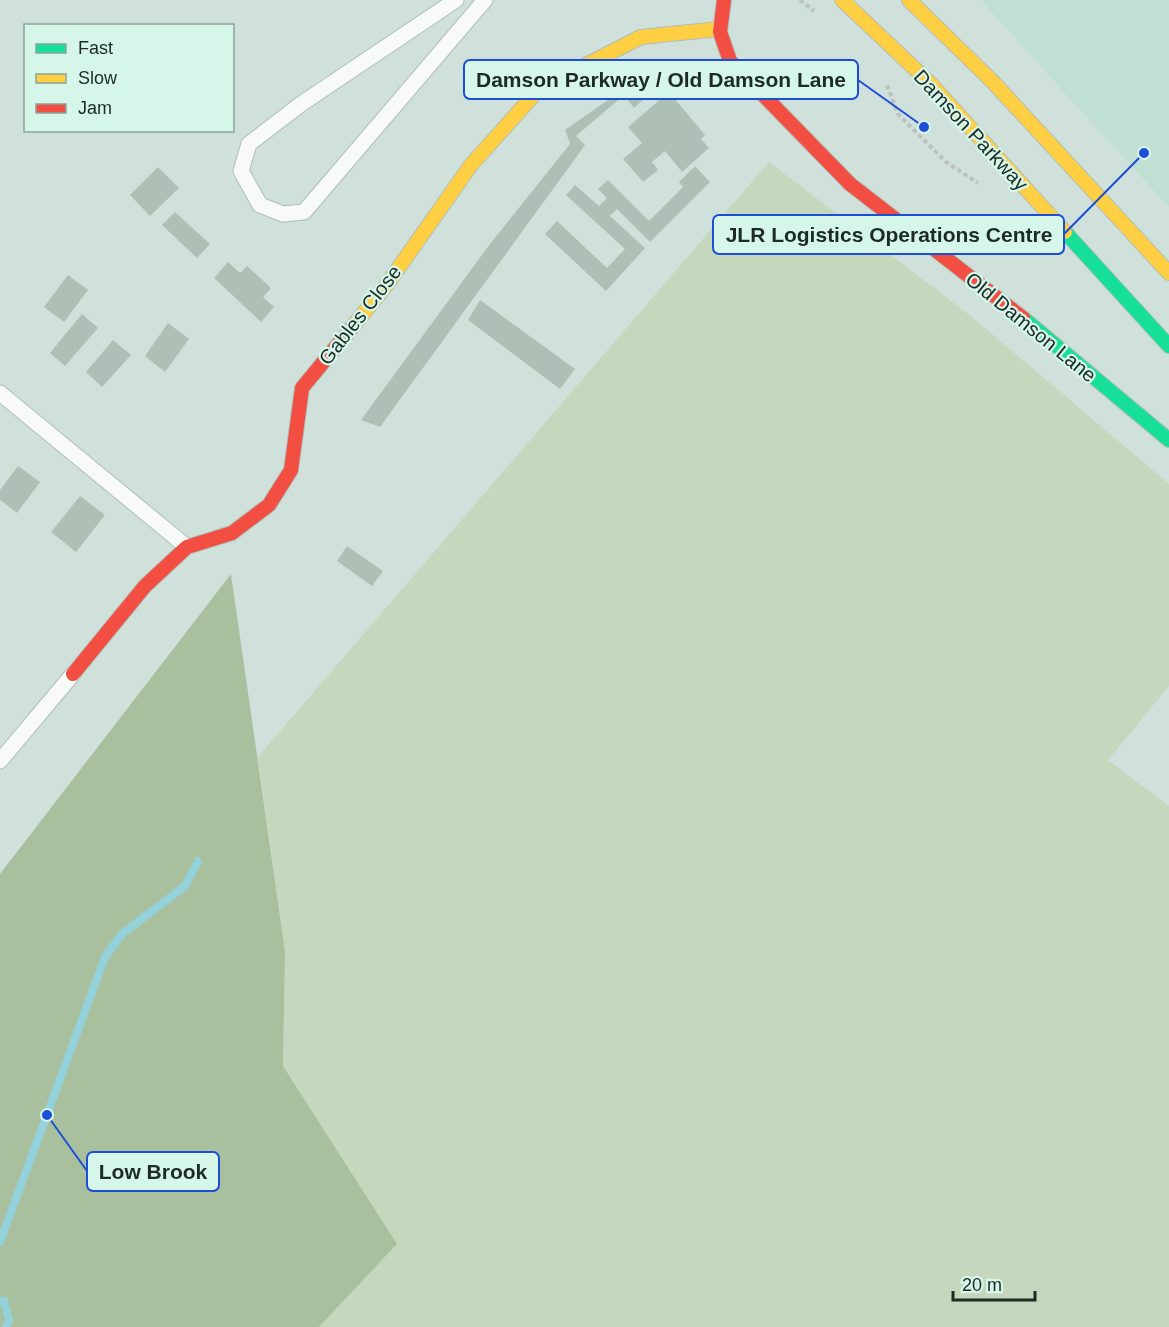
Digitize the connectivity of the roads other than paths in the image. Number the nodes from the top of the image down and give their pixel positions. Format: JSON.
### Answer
{"nodes":[{"id":1,"x":456,"y":0,"type":"edge"},
{"id":2,"x":485,"y":0,"type":"edge"},
{"id":3,"x":724,"y":0,"type":"edge"},
{"id":4,"x":842,"y":0,"type":"edge"},
{"id":5,"x":909,"y":0,"type":"edge"},
{"id":6,"x":719,"y":29,"type":"junction"},
{"id":7,"x":1169,"y":273,"type":"edge"},
{"id":8,"x":1169,"y":346,"type":"edge"},
{"id":9,"x":0,"y":393,"type":"edge"},
{"id":10,"x":1169,"y":440,"type":"edge"},
{"id":11,"x":187,"y":547,"type":"junction"},
{"id":12,"x":74,"y":674,"type":"joint"},
{"id":13,"x":0,"y":761,"type":"edge"}],
"edges":[{"from":1,"to":2,"type":"lane"},
{"from":3,"to":6,"type":"street","name":"Old Damson Lane"},
{"from":4,"to":8,"type":"street","name":"Damson Parkway"},
{"from":5,"to":7,"type":"street"},
{"from":6,"to":10,"type":"street","name":"Old Damson Lane"},
{"from":6,"to":11,"type":"street","name":"Gables Close"},
{"from":9,"to":11,"type":"lane"},
{"from":11,"to":12,"type":"street","name":"Gables Close"},
{"from":12,"to":13,"type":"lane"}]}
